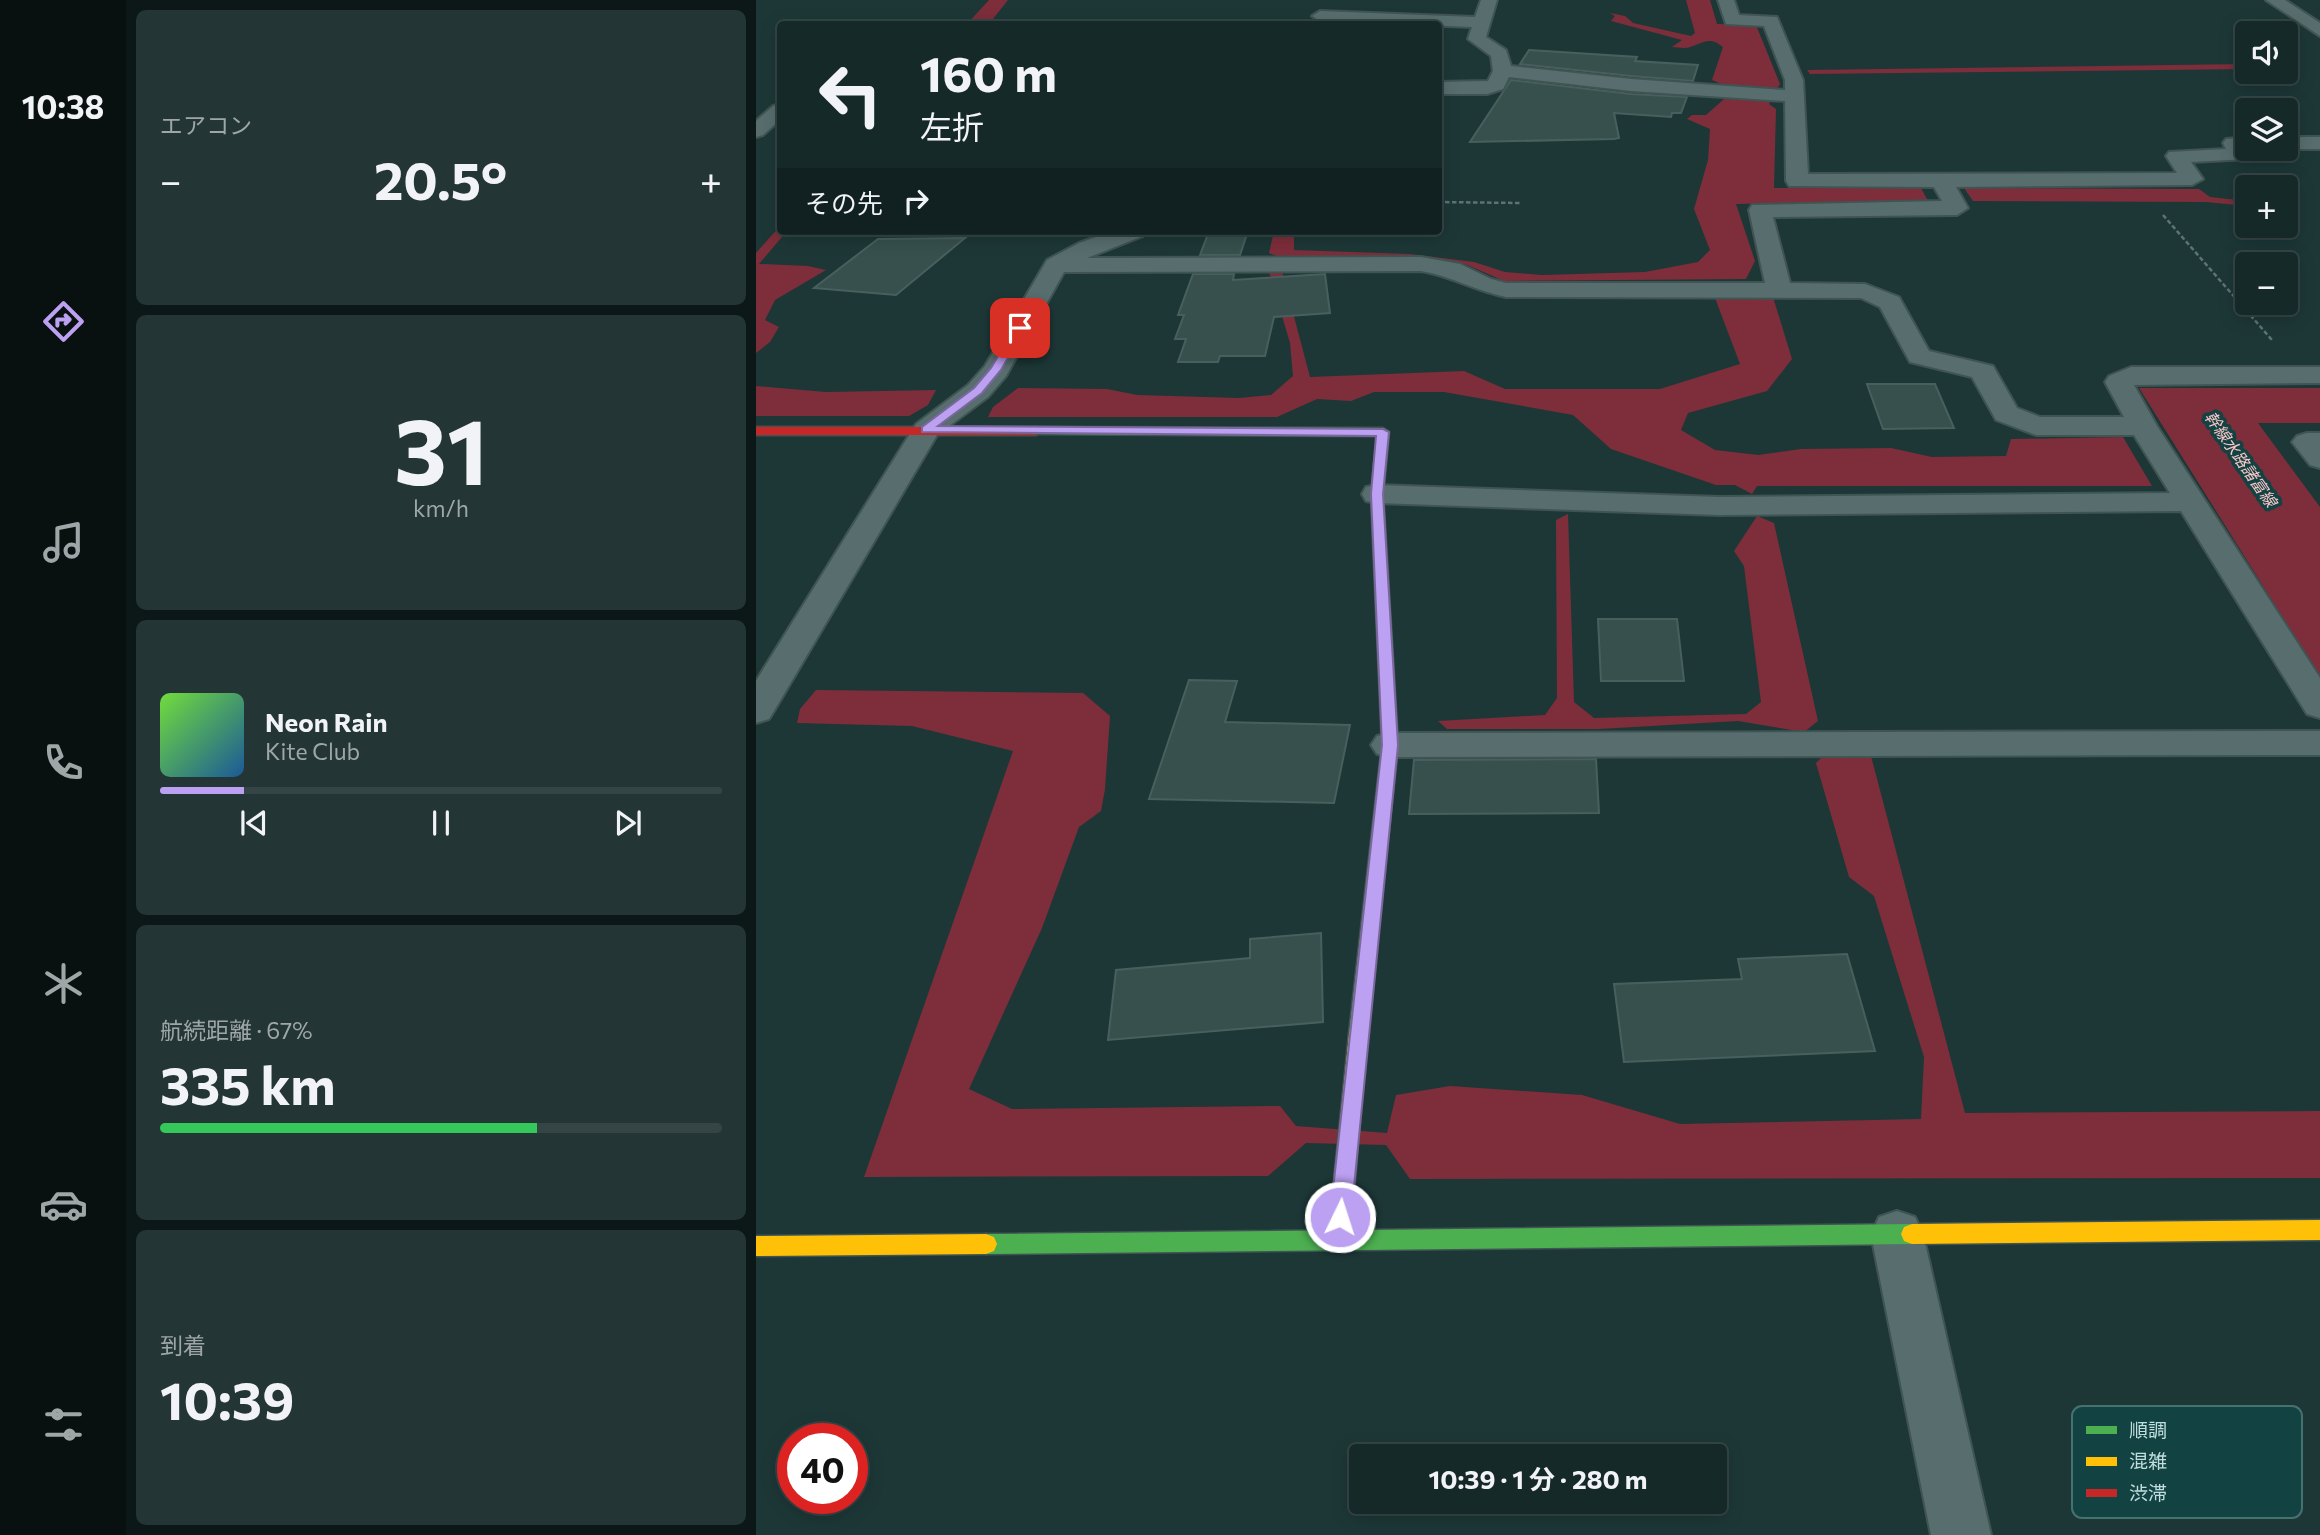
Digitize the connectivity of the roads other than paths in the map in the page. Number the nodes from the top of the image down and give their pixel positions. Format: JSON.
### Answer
{"nodes":[{"id":1,"x":1489,"y":0,"type":"edge"},
{"id":2,"x":1726,"y":0,"type":"edge"},
{"id":3,"x":2274,"y":0,"type":"edge"},
{"id":4,"x":1320,"y":13,"type":"edge"},
{"id":5,"x":1480,"y":22,"type":"junction"},
{"id":6,"x":2320,"y":31,"type":"edge"},
{"id":7,"x":1502,"y":71,"type":"junction"},
{"id":8,"x":1442,"y":88,"type":"edge"},
{"id":9,"x":1795,"y":96,"type":"junction"},
{"id":10,"x":777,"y":113,"type":"edge"},
{"id":11,"x":756,"y":131,"type":"edge"},
{"id":12,"x":2298,"y":143,"type":"edge"},
{"id":13,"x":2320,"y":143,"type":"edge"},
{"id":14,"x":2235,"y":155,"type":"edge"},
{"id":15,"x":1942,"y":181,"type":"junction"},
{"id":16,"x":1124,"y":235,"type":"edge"},
{"id":17,"x":1056,"y":265,"type":"junction"},
{"id":18,"x":1779,"y":289,"type":"junction"},
{"id":19,"x":2311,"y":375,"type":"edge"},
{"id":20,"x":2143,"y":426,"type":"junction"},
{"id":21,"x":926,"y":430,"type":"junction"},
{"id":22,"x":756,"y":431,"type":"edge"},
{"id":23,"x":2320,"y":442,"type":"edge"},
{"id":24,"x":2320,"y":459,"type":"edge"},
{"id":25,"x":1377,"y":494,"type":"junction"},
{"id":26,"x":2191,"y":502,"type":"junction"},
{"id":27,"x":2320,"y":706,"type":"edge"},
{"id":28,"x":756,"y":711,"type":"edge"},
{"id":29,"x":2320,"y":743,"type":"edge"},
{"id":30,"x":1390,"y":745,"type":"junction"},
{"id":31,"x":2320,"y":1230,"type":"edge"},
{"id":32,"x":1897,"y":1234,"type":"junction"},
{"id":33,"x":1339,"y":1240,"type":"junction"},
{"id":34,"x":756,"y":1246,"type":"edge"},
{"id":35,"x":1961,"y":1535,"type":"edge"}],
"edges":[{"from":1,"to":5,"type":"street"},
{"from":2,"to":9,"type":"street"},
{"from":3,"to":6,"type":"street"},
{"from":4,"to":5,"type":"street"},
{"from":5,"to":7,"type":"street"},
{"from":7,"to":8,"type":"street"},
{"from":7,"to":9,"type":"street"},
{"from":9,"to":15,"type":"street"},
{"from":10,"to":11,"type":"street"},
{"from":12,"to":13,"type":"street"},
{"from":14,"to":15,"type":"street"},
{"from":15,"to":18,"type":"street"},
{"from":16,"to":17,"type":"street"},
{"from":17,"to":18,"type":"street"},
{"from":17,"to":21,"type":"street"},
{"from":18,"to":20,"type":"street"},
{"from":19,"to":20,"type":"street"},
{"from":20,"to":26,"type":"street"},
{"from":21,"to":22,"type":"street"},
{"from":21,"to":25,"type":"street"},
{"from":21,"to":28,"type":"street"},
{"from":23,"to":24,"type":"street"},
{"from":25,"to":26,"type":"street"},
{"from":25,"to":30,"type":"street"},
{"from":26,"to":27,"type":"street"},
{"from":29,"to":30,"type":"street"},
{"from":30,"to":33,"type":"street"},
{"from":31,"to":32,"type":"street"},
{"from":32,"to":33,"type":"street"},
{"from":32,"to":35,"type":"street"},
{"from":33,"to":34,"type":"street"}]}
